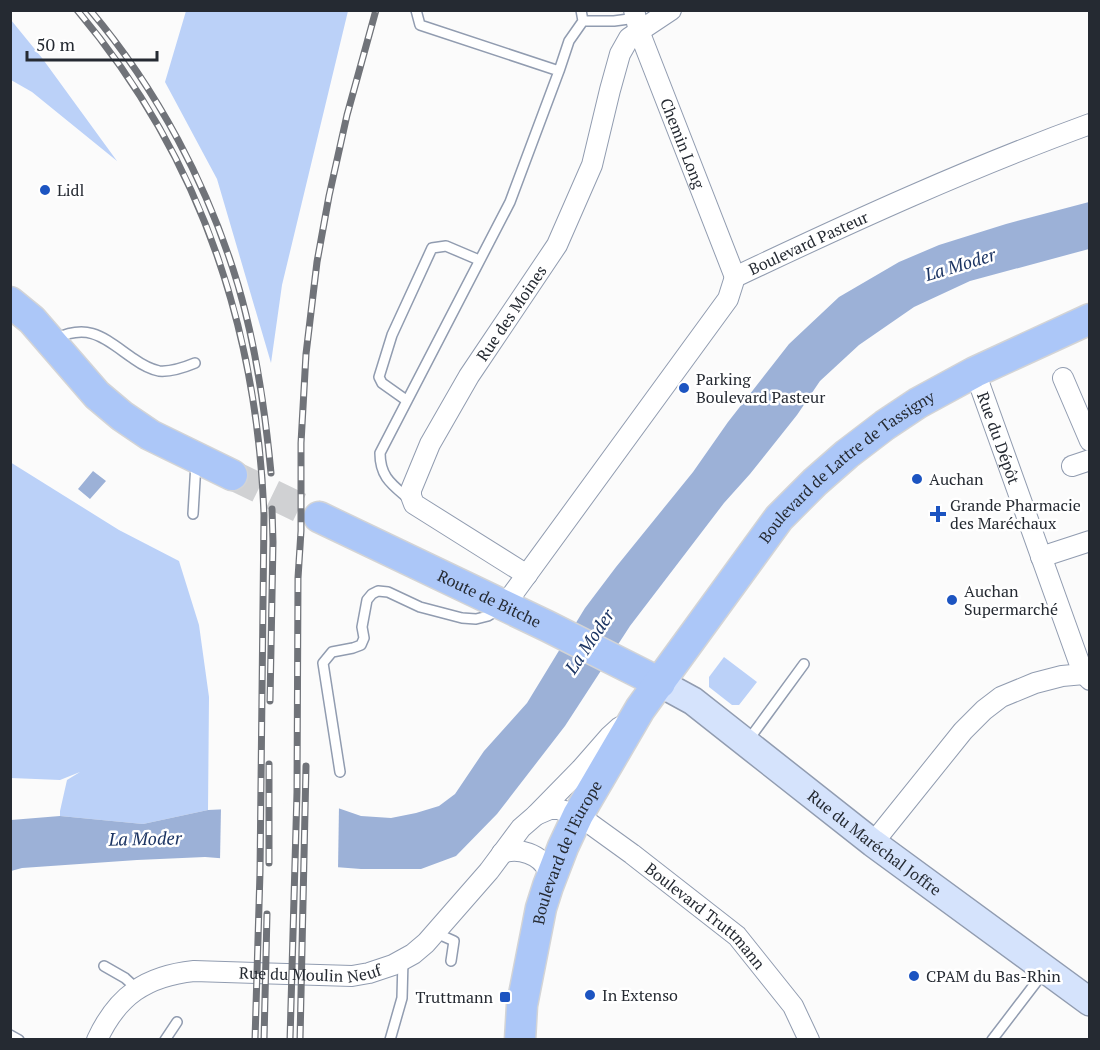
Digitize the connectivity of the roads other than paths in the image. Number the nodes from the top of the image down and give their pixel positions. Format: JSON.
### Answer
{"nodes":[{"id":1,"x":416,"y":10,"type":"edge"},
{"id":2,"x":671,"y":10,"type":"edge"},
{"id":3,"x":582,"y":16,"type":"edge"},
{"id":4,"x":636,"y":20,"type":"edge"},
{"id":5,"x":559,"y":71,"type":"junction"},
{"id":6,"x":1089,"y":124,"type":"edge"},
{"id":7,"x":479,"y":260,"type":"junction"},
{"id":8,"x":735,"y":277,"type":"junction"},
{"id":9,"x":10,"y":302,"type":"edge"},
{"id":10,"x":1089,"y":319,"type":"edge"},
{"id":11,"x":50,"y":341,"type":"junction"},
{"id":12,"x":195,"y":363,"type":"dead end"},
{"id":13,"x":975,"y":372,"type":"junction"},
{"id":14,"x":1063,"y":378,"type":"dead end"},
{"id":15,"x":406,"y":400,"type":"junction"},
{"id":16,"x":1089,"y":441,"type":"edge"},
{"id":17,"x":196,"y":458,"type":"junction"},
{"id":18,"x":232,"y":475,"type":"tunnel mouth"},
{"id":19,"x":414,"y":504,"type":"junction"},
{"id":20,"x":193,"y":514,"type":"dead end"},
{"id":21,"x":319,"y":517,"type":"tunnel mouth"},
{"id":22,"x":1089,"y":541,"type":"edge"},
{"id":23,"x":1041,"y":557,"type":"junction"},
{"id":24,"x":527,"y":574,"type":"junction"},
{"id":25,"x":504,"y":606,"type":"junction"},
{"id":26,"x":804,"y":664,"type":"dead end"},
{"id":27,"x":1087,"y":677,"type":"edge"},
{"id":28,"x":660,"y":682,"type":"junction"},
{"id":29,"x":638,"y":712,"type":"junction"},
{"id":30,"x":746,"y":743,"type":"junction"},
{"id":31,"x":340,"y":772,"type":"dead end"},
{"id":32,"x":536,"y":815,"type":"junction"},
{"id":33,"x":578,"y":815,"type":"junction"},
{"id":34,"x":873,"y":843,"type":"junction"},
{"id":35,"x":502,"y":853,"type":"junction"},
{"id":36,"x":548,"y":886,"type":"junction"},
{"id":37,"x":436,"y":933,"type":"junction"},
{"id":38,"x":404,"y":960,"type":"junction"},
{"id":39,"x":451,"y":961,"type":"dead end"},
{"id":40,"x":104,"y":966,"type":"dead end"},
{"id":41,"x":1045,"y":970,"type":"junction"},
{"id":42,"x":137,"y":989,"type":"junction"},
{"id":43,"x":1088,"y":998,"type":"edge"},
{"id":44,"x":177,"y":1022,"type":"dead end"},
{"id":45,"x":10,"y":1035,"type":"edge"},
{"id":46,"x":20,"y":1040,"type":"edge"},
{"id":47,"x":97,"y":1040,"type":"edge"},
{"id":48,"x":165,"y":1040,"type":"edge"},
{"id":49,"x":390,"y":1040,"type":"edge"},
{"id":50,"x":520,"y":1040,"type":"edge"},
{"id":51,"x":809,"y":1040,"type":"edge"},
{"id":52,"x":992,"y":1040,"type":"edge"}],
"edges":[{"from":1,"to":5,"type":"lane"},
{"from":2,"to":4,"type":"street","name":"Rue des Moines"},
{"from":3,"to":4,"type":"lane"},
{"from":3,"to":5,"type":"lane"},
{"from":4,"to":8,"type":"street","name":"Chemin Long"},
{"from":4,"to":19,"type":"street","name":"Rue des Moines"},
{"from":5,"to":7,"type":"lane"},
{"from":6,"to":8,"type":"street","name":"Boulevard Pasteur"},
{"from":7,"to":15,"type":"lane"},
{"from":7,"to":15,"type":"lane"},
{"from":8,"to":24,"type":"street","name":"Boulevard Pasteur"},
{"from":9,"to":11,"type":"main road"},
{"from":10,"to":13,"type":"main road","name":"Boulevard de Lattre de Tassigny"},
{"from":11,"to":12,"type":"lane"},
{"from":11,"to":17,"type":"main road"},
{"from":13,"to":23,"type":"street","name":"Rue du Dépôt"},
{"from":13,"to":28,"type":"main road","name":"Boulevard de Lattre de Tassigny"},
{"from":14,"to":16,"type":"street"},
{"from":15,"to":19,"type":"lane"},
{"from":17,"to":18,"type":"main road"},
{"from":17,"to":20,"type":"lane"},
{"from":19,"to":24,"type":"street"},
{"from":21,"to":25,"type":"main road","name":"Route de Bitche"},
{"from":22,"to":23,"type":"street"},
{"from":23,"to":27,"type":"street","name":"Rue du Dépôt"},
{"from":24,"to":25,"type":"street","name":"Boulevard Pasteur"},
{"from":25,"to":28,"type":"main road","name":"Route de Bitche"},
{"from":25,"to":31,"type":"lane"},
{"from":26,"to":30,"type":"lane"},
{"from":27,"to":34,"type":"street"},
{"from":28,"to":29,"type":"main road","name":"Boulevard de l'Europe"},
{"from":28,"to":30,"type":"street","name":"Rue du Maréchal Joffre"},
{"from":29,"to":32,"type":"street","name":"Rue du Moulin Neuf"},
{"from":29,"to":33,"type":"main road","name":"Boulevard de l'Europe"},
{"from":30,"to":34,"type":"street","name":"Rue du Maréchal Joffre"},
{"from":32,"to":33,"type":"street"},
{"from":32,"to":35,"type":"street","name":"Rue du Moulin Neuf"},
{"from":33,"to":36,"type":"main road","name":"Boulevard de l'Europe"},
{"from":33,"to":51,"type":"street","name":"Boulevard Truttmann"},
{"from":34,"to":41,"type":"street","name":"Rue du Maréchal Joffre"},
{"from":35,"to":36,"type":"street"},
{"from":35,"to":37,"type":"street","name":"Rue du Moulin Neuf"},
{"from":36,"to":50,"type":"main road","name":"Boulevard de l'Europe"},
{"from":37,"to":38,"type":"street","name":"Rue du Moulin Neuf"},
{"from":37,"to":39,"type":"lane"},
{"from":38,"to":42,"type":"street","name":"Rue du Moulin Neuf"},
{"from":38,"to":49,"type":"lane"},
{"from":40,"to":42,"type":"lane"},
{"from":41,"to":43,"type":"street","name":"Rue du Maréchal Joffre"},
{"from":41,"to":52,"type":"lane"},
{"from":42,"to":47,"type":"street","name":"Rue du Moulin Neuf"},
{"from":44,"to":48,"type":"lane"},
{"from":45,"to":46,"type":"lane"}]}
